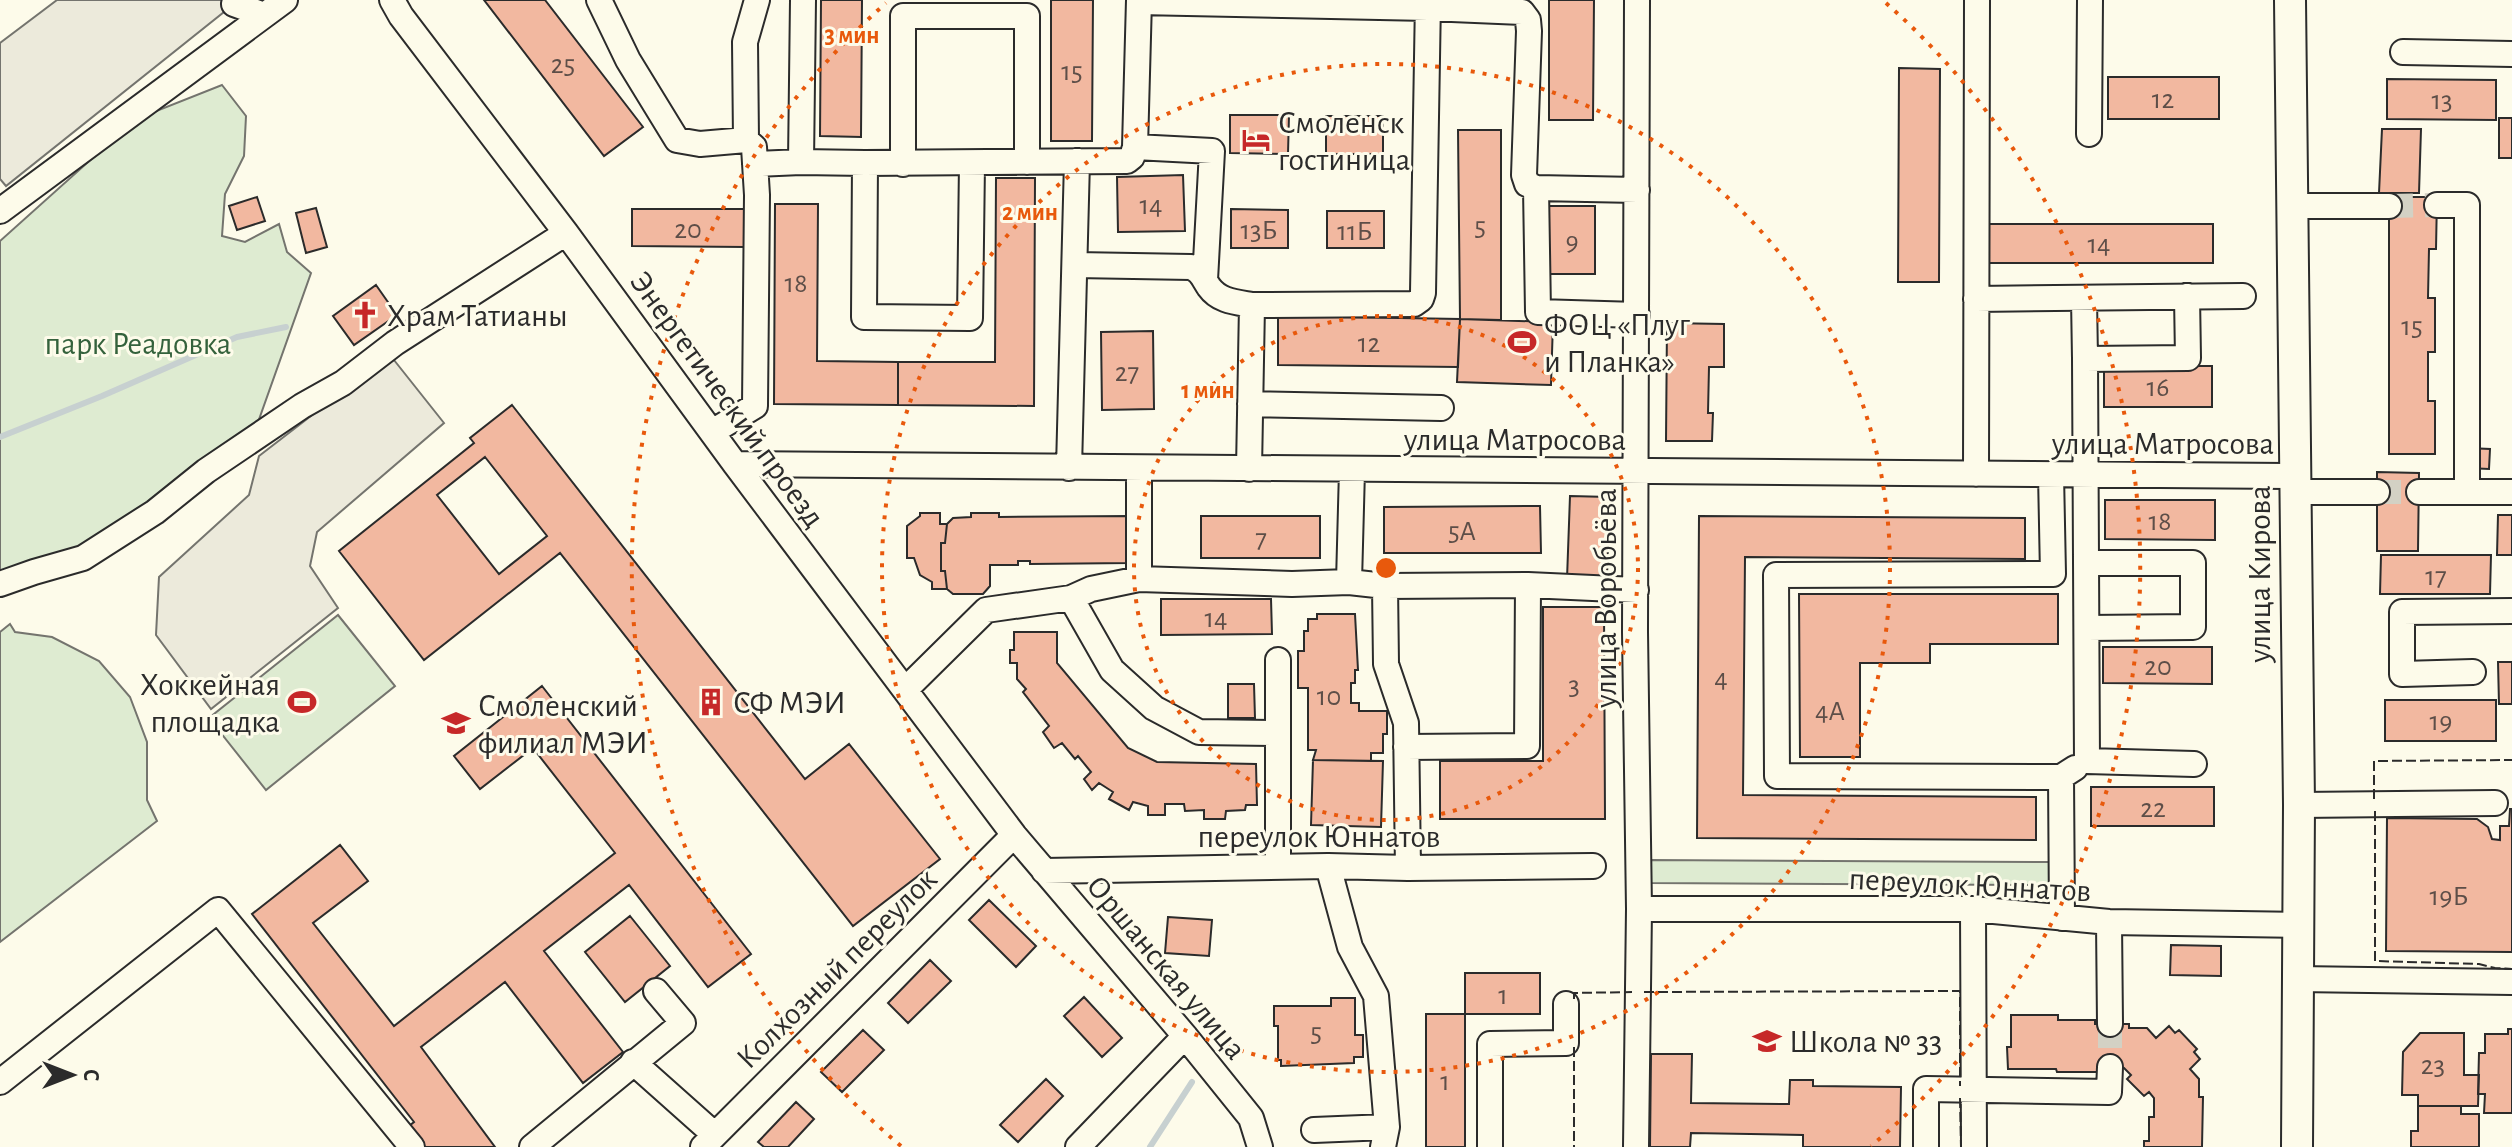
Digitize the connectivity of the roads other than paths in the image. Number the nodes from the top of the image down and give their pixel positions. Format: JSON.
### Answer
{"nodes":[{"id":1,"x":285,"y":0,"type":"edge"},
{"id":2,"x":392,"y":0,"type":"edge"},
{"id":3,"x":599,"y":0,"type":"edge"},
{"id":4,"x":757,"y":0,"type":"edge"},
{"id":5,"x":803,"y":0,"type":"edge"},
{"id":6,"x":1637,"y":0,"type":"edge"},
{"id":7,"x":1977,"y":0,"type":"edge"},
{"id":8,"x":2090,"y":0,"type":"edge"},
{"id":9,"x":2290,"y":0,"type":"edge"},
{"id":10,"x":1139,"y":1,"type":"edge"},
{"id":11,"x":234,"y":4,"type":"dead end"},
{"id":12,"x":1428,"y":4,"type":"edge"},
{"id":13,"x":264,"y":15,"type":"junction"},
{"id":14,"x":2403,"y":52,"type":"dead end"},
{"id":15,"x":2512,"y":54,"type":"edge"},
{"id":16,"x":2089,"y":134,"type":"dead end"},
{"id":17,"x":746,"y":140,"type":"junction"},
{"id":18,"x":1135,"y":147,"type":"junction"},
{"id":19,"x":1077,"y":161,"type":"junction"},
{"id":20,"x":801,"y":162,"type":"junction"},
{"id":21,"x":1027,"y":162,"type":"junction"},
{"id":22,"x":865,"y":163,"type":"junction"},
{"id":23,"x":972,"y":163,"type":"junction"},
{"id":24,"x":755,"y":164,"type":"junction"},
{"id":25,"x":903,"y":164,"type":"junction"},
{"id":26,"x":1536,"y":188,"type":"junction"},
{"id":27,"x":1637,"y":190,"type":"junction"},
{"id":28,"x":10,"y":196,"type":"edge"},
{"id":29,"x":2437,"y":205,"type":"tunnel mouth"},
{"id":30,"x":2293,"y":206,"type":"junction"},
{"id":31,"x":2389,"y":206,"type":"tunnel mouth"},
{"id":32,"x":566,"y":233,"type":"junction"},
{"id":33,"x":1076,"y":265,"type":"junction"},
{"id":34,"x":1205,"y":280,"type":"junction"},
{"id":35,"x":2187,"y":296,"type":"junction"},
{"id":36,"x":2243,"y":296,"type":"dead end"},
{"id":37,"x":2084,"y":298,"type":"junction"},
{"id":38,"x":1976,"y":299,"type":"junction"},
{"id":39,"x":1252,"y":305,"type":"junction"},
{"id":40,"x":1637,"y":315,"type":"junction"},
{"id":41,"x":2085,"y":359,"type":"junction"},
{"id":42,"x":1250,"y":404,"type":"junction"},
{"id":43,"x":1441,"y":408,"type":"dead end"},
{"id":44,"x":712,"y":432,"type":"junction"},
{"id":45,"x":735,"y":464,"type":"junction"},
{"id":46,"x":1069,"y":468,"type":"junction"},
{"id":47,"x":1139,"y":468,"type":"junction"},
{"id":48,"x":1249,"y":469,"type":"junction"},
{"id":49,"x":1352,"y":470,"type":"junction"},
{"id":50,"x":1637,"y":472,"type":"junction"},
{"id":51,"x":1976,"y":474,"type":"junction"},
{"id":52,"x":2051,"y":474,"type":"junction"},
{"id":53,"x":2086,"y":475,"type":"junction"},
{"id":54,"x":2295,"y":484,"type":"junction"},
{"id":55,"x":2377,"y":492,"type":"tunnel mouth"},
{"id":56,"x":2419,"y":492,"type":"tunnel mouth"},
{"id":57,"x":2467,"y":492,"type":"junction"},
{"id":58,"x":2512,"y":492,"type":"edge"},
{"id":59,"x":2087,"y":563,"type":"junction"},
{"id":60,"x":1139,"y":579,"type":"junction"},
{"id":61,"x":1349,"y":582,"type":"junction"},
{"id":62,"x":0,"y":584,"type":"edge"},
{"id":63,"x":1528,"y":585,"type":"junction"},
{"id":64,"x":1385,"y":586,"type":"junction"},
{"id":65,"x":1636,"y":590,"type":"junction"},
{"id":66,"x":1071,"y":598,"type":"junction"},
{"id":67,"x":2512,"y":611,"type":"edge"},
{"id":68,"x":2087,"y":628,"type":"junction"},
{"id":69,"x":1278,"y":660,"type":"dead end"},
{"id":70,"x":2473,"y":672,"type":"dead end"},
{"id":71,"x":905,"y":690,"type":"junction"},
{"id":72,"x":1277,"y":733,"type":"junction"},
{"id":73,"x":1406,"y":747,"type":"junction"},
{"id":74,"x":2087,"y":761,"type":"junction"},
{"id":75,"x":2194,"y":764,"type":"dead end"},
{"id":76,"x":2061,"y":777,"type":"junction"},
{"id":77,"x":2495,"y":803,"type":"dead end"},
{"id":78,"x":2299,"y":805,"type":"junction"},
{"id":79,"x":1014,"y":835,"type":"junction"},
{"id":80,"x":1328,"y":866,"type":"junction"},
{"id":81,"x":1593,"y":866,"type":"dead end"},
{"id":82,"x":1278,"y":867,"type":"junction"},
{"id":83,"x":1408,"y":868,"type":"junction"},
{"id":84,"x":1044,"y":871,"type":"junction"},
{"id":85,"x":1639,"y":909,"type":"junction"},
{"id":86,"x":1973,"y":909,"type":"junction"},
{"id":87,"x":2062,"y":918,"type":"junction"},
{"id":88,"x":2109,"y":922,"type":"junction"},
{"id":89,"x":2297,"y":925,"type":"junction"},
{"id":90,"x":2297,"y":979,"type":"junction"},
{"id":91,"x":2512,"y":982,"type":"edge"},
{"id":92,"x":656,"y":991,"type":"dead end"},
{"id":93,"x":1566,"y":1004,"type":"dead end"},
{"id":94,"x":2110,"y":1024,"type":"tunnel mouth"},
{"id":95,"x":1185,"y":1036,"type":"junction"},
{"id":96,"x":633,"y":1062,"type":"junction"},
{"id":97,"x":2110,"y":1067,"type":"tunnel mouth"},
{"id":98,"x":0,"y":1082,"type":"edge"},
{"id":99,"x":1973,"y":1090,"type":"junction"},
{"id":100,"x":1314,"y":1130,"type":"dead end"},
{"id":101,"x":1095,"y":1137,"type":"edge"},
{"id":102,"x":1385,"y":1137,"type":"edge"},
{"id":103,"x":709,"y":1141,"type":"edge"},
{"id":104,"x":412,"y":1147,"type":"edge"},
{"id":105,"x":532,"y":1147,"type":"edge"},
{"id":106,"x":1078,"y":1147,"type":"edge"},
{"id":107,"x":1260,"y":1147,"type":"edge"},
{"id":108,"x":1490,"y":1147,"type":"edge"},
{"id":109,"x":1636,"y":1147,"type":"edge"},
{"id":110,"x":1926,"y":1147,"type":"edge"},
{"id":111,"x":1974,"y":1147,"type":"edge"},
{"id":112,"x":2297,"y":1147,"type":"edge"}],
"edges":[{"from":1,"to":13,"type":"street"},
{"from":2,"to":32,"type":"street","name":"Энергетический проезд"},
{"from":3,"to":17,"type":"street"},
{"from":4,"to":17,"type":"street"},
{"from":5,"to":20,"type":"street"},
{"from":6,"to":27,"type":"street","name":"улица Воробьёва"},
{"from":7,"to":38,"type":"street"},
{"from":8,"to":16,"type":"street"},
{"from":9,"to":30,"type":"main road","name":"улица Кирова"},
{"from":10,"to":12,"type":"street"},
{"from":10,"to":18,"type":"street"},
{"from":11,"to":13,"type":"street"},
{"from":12,"to":26,"type":"street"},
{"from":12,"to":39,"type":"street"},
{"from":13,"to":28,"type":"street"},
{"from":14,"to":15,"type":"street"},
{"from":17,"to":24,"type":"street"},
{"from":18,"to":19,"type":"street"},
{"from":18,"to":34,"type":"street"},
{"from":19,"to":21,"type":"street"},
{"from":19,"to":33,"type":"street"},
{"from":20,"to":22,"type":"street"},
{"from":20,"to":24,"type":"street"},
{"from":21,"to":23,"type":"street"},
{"from":21,"to":25,"type":"street"},
{"from":22,"to":23,"type":"street"},
{"from":22,"to":25,"type":"street"},
{"from":23,"to":25,"type":"street"},
{"from":24,"to":44,"type":"street"},
{"from":26,"to":27,"type":"street"},
{"from":26,"to":40,"type":"street"},
{"from":27,"to":40,"type":"street","name":"улица Воробьёва"},
{"from":29,"to":57,"type":"street"},
{"from":30,"to":31,"type":"street"},
{"from":30,"to":54,"type":"main road","name":"улица Кирова"},
{"from":32,"to":44,"type":"street","name":"Энергетический проезд"},
{"from":32,"to":62,"type":"street"},
{"from":33,"to":34,"type":"street"},
{"from":33,"to":46,"type":"street"},
{"from":34,"to":39,"type":"street"},
{"from":35,"to":36,"type":"street"},
{"from":35,"to":37,"type":"street"},
{"from":35,"to":41,"type":"street"},
{"from":37,"to":38,"type":"street"},
{"from":37,"to":41,"type":"street"},
{"from":38,"to":51,"type":"street"},
{"from":39,"to":42,"type":"street"},
{"from":40,"to":50,"type":"street","name":"улица Воробьёва"},
{"from":41,"to":53,"type":"street"},
{"from":42,"to":43,"type":"street"},
{"from":42,"to":48,"type":"street"},
{"from":44,"to":45,"type":"street","name":"Энергетический проезд"},
{"from":45,"to":46,"type":"street","name":"улица Матросова"},
{"from":45,"to":71,"type":"street","name":"Энергетический проезд"},
{"from":46,"to":47,"type":"street","name":"улица Матросова"},
{"from":47,"to":48,"type":"street","name":"улица Матросова"},
{"from":47,"to":60,"type":"street"},
{"from":48,"to":49,"type":"street","name":"улица Матросова"},
{"from":49,"to":50,"type":"street","name":"улица Матросова"},
{"from":49,"to":61,"type":"street"},
{"from":50,"to":51,"type":"street","name":"улица Матросова"},
{"from":50,"to":65,"type":"street","name":"улица Воробьёва"},
{"from":51,"to":52,"type":"street","name":"улица Матросова"},
{"from":52,"to":53,"type":"street","name":"улица Матросова"},
{"from":52,"to":76,"type":"street"},
{"from":53,"to":54,"type":"street","name":"улица Матросова"},
{"from":53,"to":59,"type":"street"},
{"from":54,"to":55,"type":"street","name":"улица Матросова"},
{"from":54,"to":78,"type":"main road","name":"улица Кирова"},
{"from":56,"to":57,"type":"street"},
{"from":57,"to":58,"type":"street"},
{"from":59,"to":68,"type":"street"},
{"from":59,"to":68,"type":"street"},
{"from":60,"to":61,"type":"street"},
{"from":60,"to":66,"type":"street"},
{"from":61,"to":64,"type":"street"},
{"from":63,"to":64,"type":"street"},
{"from":63,"to":65,"type":"street"},
{"from":63,"to":73,"type":"street"},
{"from":64,"to":73,"type":"street"},
{"from":65,"to":85,"type":"street","name":"улица Воробьёва"},
{"from":66,"to":71,"type":"street"},
{"from":66,"to":72,"type":"street"},
{"from":67,"to":70,"type":"street"},
{"from":68,"to":74,"type":"street"},
{"from":69,"to":72,"type":"street"},
{"from":71,"to":79,"type":"street","name":"Энергетический проезд"},
{"from":72,"to":82,"type":"street"},
{"from":73,"to":83,"type":"street"},
{"from":74,"to":75,"type":"street"},
{"from":74,"to":76,"type":"street"},
{"from":76,"to":87,"type":"street"},
{"from":77,"to":78,"type":"street"},
{"from":78,"to":89,"type":"main road","name":"улица Кирова"},
{"from":79,"to":84,"type":"street","name":"Оршанская улица"},
{"from":79,"to":103,"type":"street","name":"Колхозный переулок"},
{"from":80,"to":82,"type":"street","name":"переулок Юннатов"},
{"from":80,"to":83,"type":"street","name":"переулок Юннатов"},
{"from":80,"to":102,"type":"street"},
{"from":81,"to":83,"type":"street","name":"переулок Юннатов"},
{"from":82,"to":84,"type":"street","name":"переулок Юннатов"},
{"from":84,"to":95,"type":"street","name":"Оршанская улица"},
{"from":85,"to":86,"type":"street","name":"переулок Юннатов"},
{"from":85,"to":109,"type":"street","name":"улица Воробьёва"},
{"from":86,"to":87,"type":"street","name":"переулок Юннатов"},
{"from":86,"to":99,"type":"street"},
{"from":87,"to":88,"type":"street","name":"переулок Юннатов"},
{"from":88,"to":89,"type":"street","name":"переулок Юннатов"},
{"from":88,"to":94,"type":"street"},
{"from":89,"to":90,"type":"main road","name":"улица Кирова"},
{"from":90,"to":91,"type":"street"},
{"from":90,"to":112,"type":"main road","name":"улица Кирова"},
{"from":92,"to":96,"type":"street"},
{"from":93,"to":108,"type":"street"},
{"from":95,"to":101,"type":"street"},
{"from":95,"to":107,"type":"street","name":"Оршанская улица"},
{"from":96,"to":103,"type":"street"},
{"from":96,"to":105,"type":"street"},
{"from":97,"to":99,"type":"street"},
{"from":98,"to":104,"type":"street"},
{"from":99,"to":110,"type":"street"},
{"from":99,"to":111,"type":"street"},
{"from":100,"to":102,"type":"street"},
{"from":101,"to":106,"type":"street"}]}
